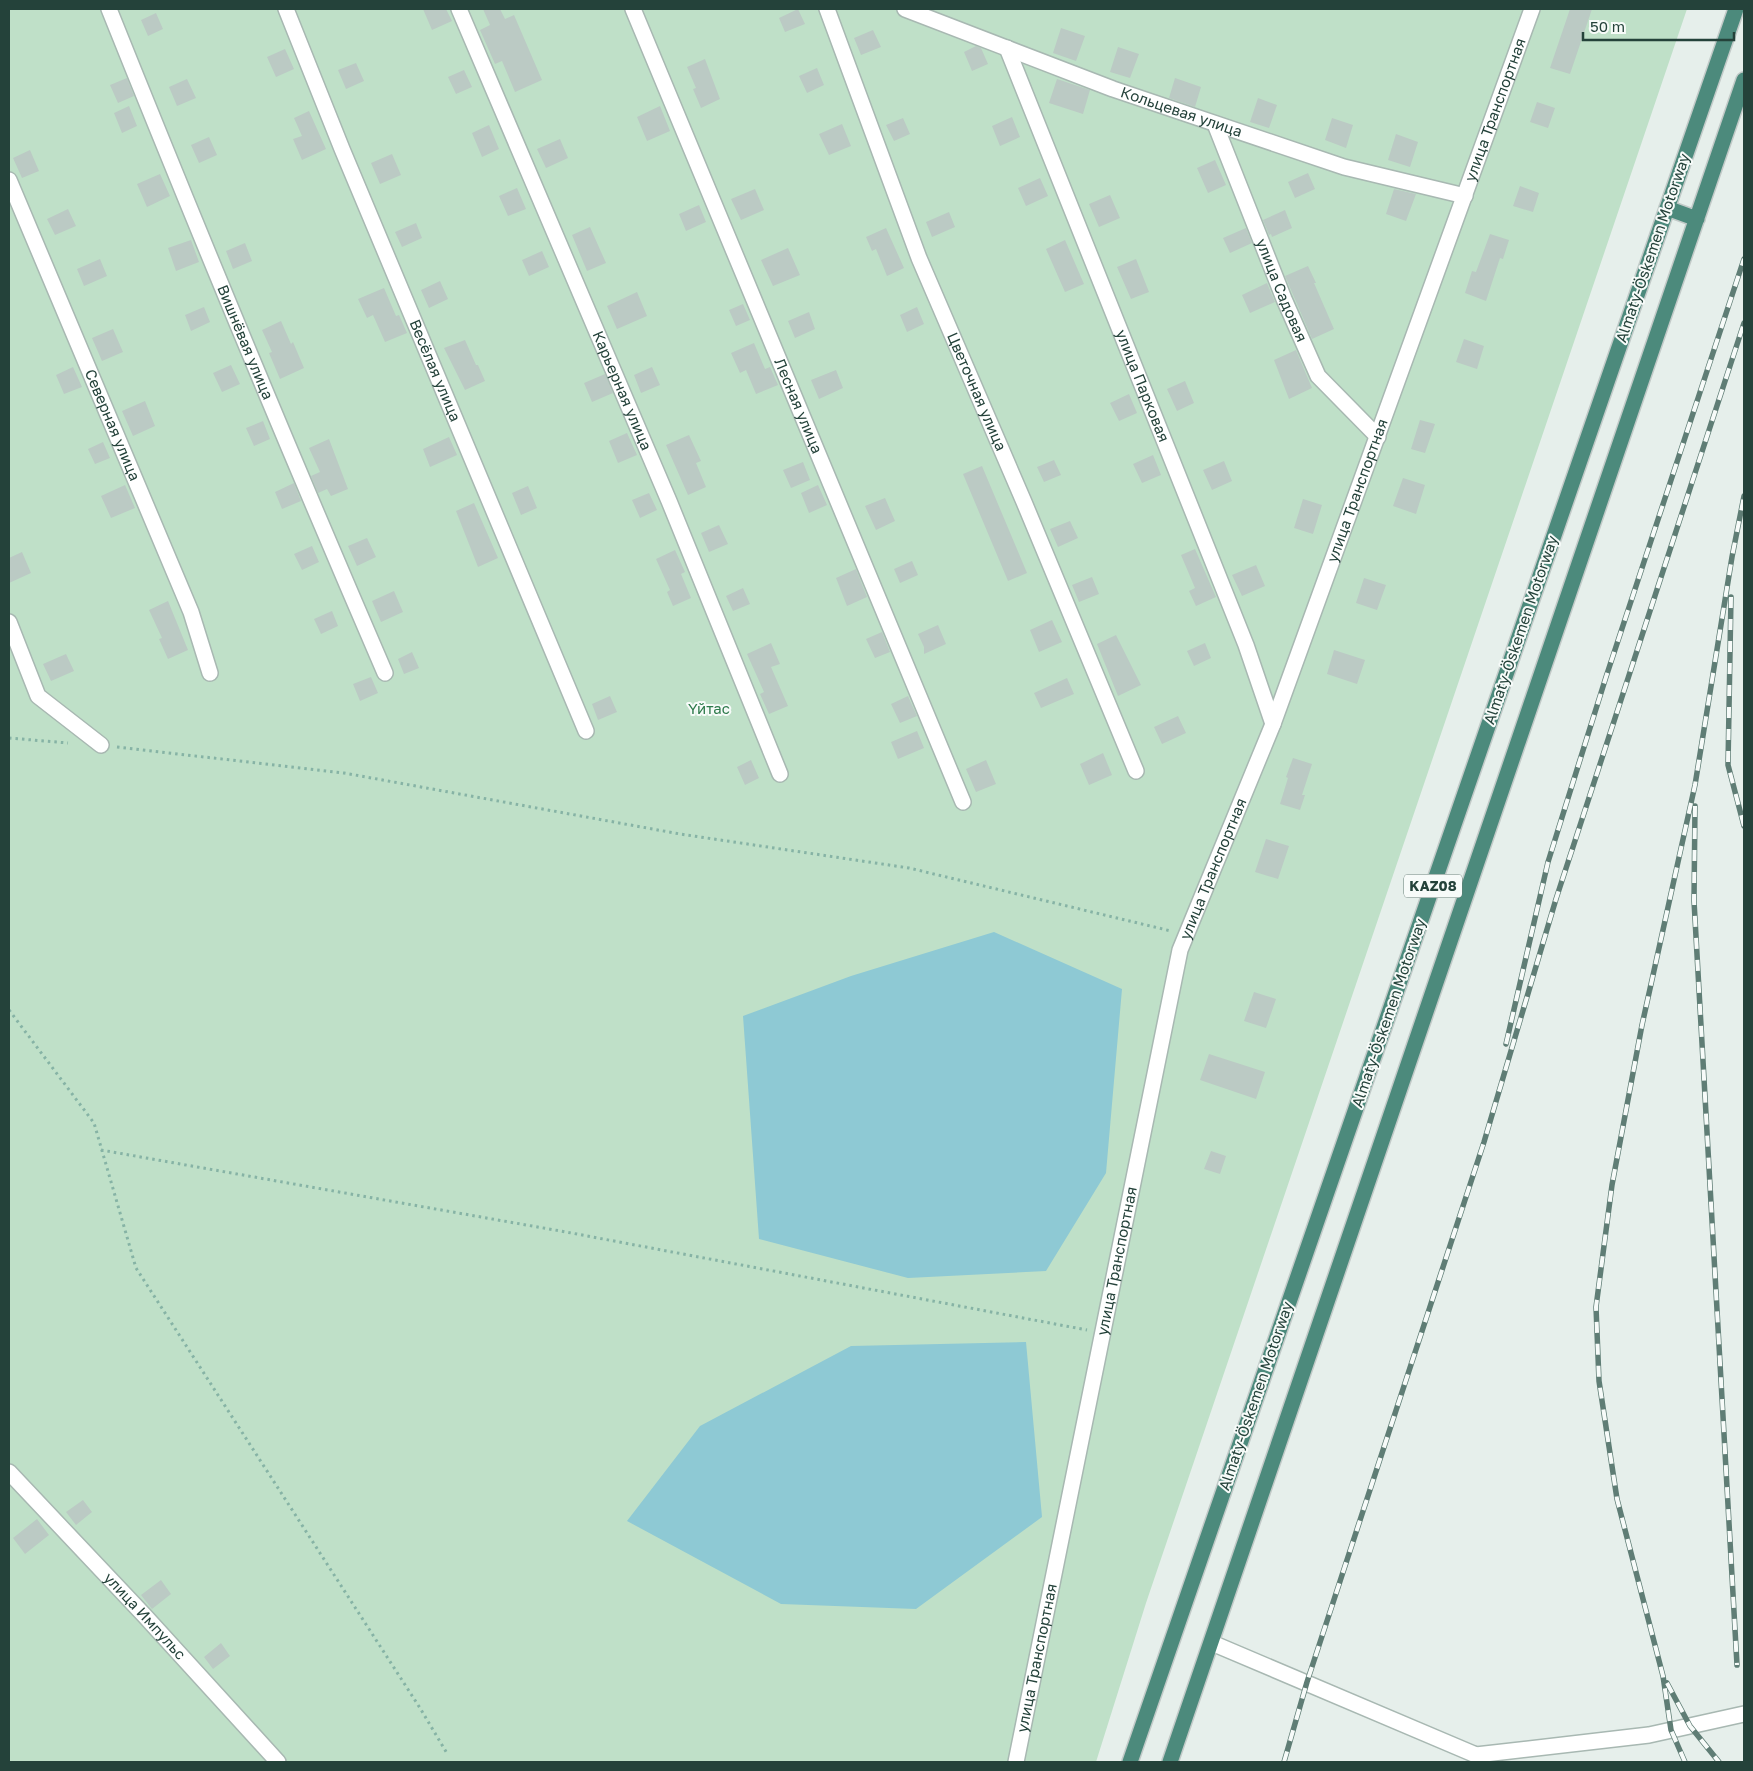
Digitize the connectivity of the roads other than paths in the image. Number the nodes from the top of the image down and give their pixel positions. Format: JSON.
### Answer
{"nodes":[{"id":1,"x":109,"y":9,"type":"edge"},
{"id":2,"x":286,"y":9,"type":"edge"},
{"id":3,"x":459,"y":9,"type":"edge"},
{"id":4,"x":633,"y":9,"type":"edge"},
{"id":5,"x":827,"y":9,"type":"edge"},
{"id":6,"x":905,"y":9,"type":"edge"},
{"id":7,"x":1532,"y":9,"type":"edge"},
{"id":8,"x":1736,"y":9,"type":"edge"},
{"id":9,"x":1007,"y":48,"type":"junction"},
{"id":10,"x":1744,"y":80,"type":"edge"},
{"id":11,"x":1215,"y":124,"type":"junction"},
{"id":12,"x":9,"y":180,"type":"edge"},
{"id":13,"x":1464,"y":196,"type":"junction"},
{"id":14,"x":1667,"y":208,"type":"junction"},
{"id":15,"x":1697,"y":219,"type":"junction"},
{"id":16,"x":1378,"y":437,"type":"junction"},
{"id":17,"x":9,"y":622,"type":"edge"},
{"id":18,"x":210,"y":673,"type":"dead end"},
{"id":19,"x":385,"y":673,"type":"dead end"},
{"id":20,"x":1273,"y":724,"type":"junction"},
{"id":21,"x":586,"y":731,"type":"dead end"},
{"id":22,"x":101,"y":746,"type":"road end"},
{"id":23,"x":1136,"y":771,"type":"dead end"},
{"id":24,"x":780,"y":774,"type":"dead end"},
{"id":25,"x":962,"y":802,"type":"dead end"},
{"id":26,"x":9,"y":1472,"type":"edge"},
{"id":27,"x":1212,"y":1643,"type":"junction"},
{"id":28,"x":1744,"y":1714,"type":"edge"},
{"id":29,"x":278,"y":1762,"type":"edge"},
{"id":30,"x":1016,"y":1762,"type":"edge"},
{"id":31,"x":1130,"y":1762,"type":"edge"},
{"id":32,"x":1170,"y":1762,"type":"edge"}],
"edges":[{"from":1,"to":19,"type":"street","name":"Вишнёвая улица"},
{"from":2,"to":21,"type":"street","name":"Весёлая улица"},
{"from":3,"to":24,"type":"street","name":"Карьерная улица"},
{"from":4,"to":25,"type":"street","name":"Лесная улица"},
{"from":5,"to":23,"type":"street","name":"Цветочная улица"},
{"from":6,"to":9,"type":"street","name":"Кольцевая улица"},
{"from":7,"to":13,"type":"street","name":"улица Транспортная"},
{"from":8,"to":14,"type":"highway","name":"Almaty-Öskemen Motorway","number":"KAZ08"},
{"from":9,"to":11,"type":"street","name":"Кольцевая улица"},
{"from":9,"to":20,"type":"street","name":"улица Парковая"},
{"from":10,"to":15,"type":"highway","number":"KAZ08"},
{"from":11,"to":13,"type":"street","name":"Кольцевая улица"},
{"from":11,"to":16,"type":"street","name":"улица Садовая"},
{"from":12,"to":18,"type":"street","name":"Северная улица"},
{"from":13,"to":16,"type":"street","name":"улица Транспортная"},
{"from":14,"to":15,"type":"highway"},
{"from":14,"to":31,"type":"highway","name":"Almaty-Öskemen Motorway","number":"KAZ08"},
{"from":15,"to":27,"type":"highway","number":"KAZ08"},
{"from":16,"to":20,"type":"street","name":"улица Транспортная"},
{"from":17,"to":22,"type":"street"},
{"from":20,"to":30,"type":"street","name":"улица Транспортная"},
{"from":26,"to":29,"type":"street","name":"улица Импульс"},
{"from":27,"to":28,"type":"street"},
{"from":27,"to":32,"type":"highway","number":"KAZ08"}]}
